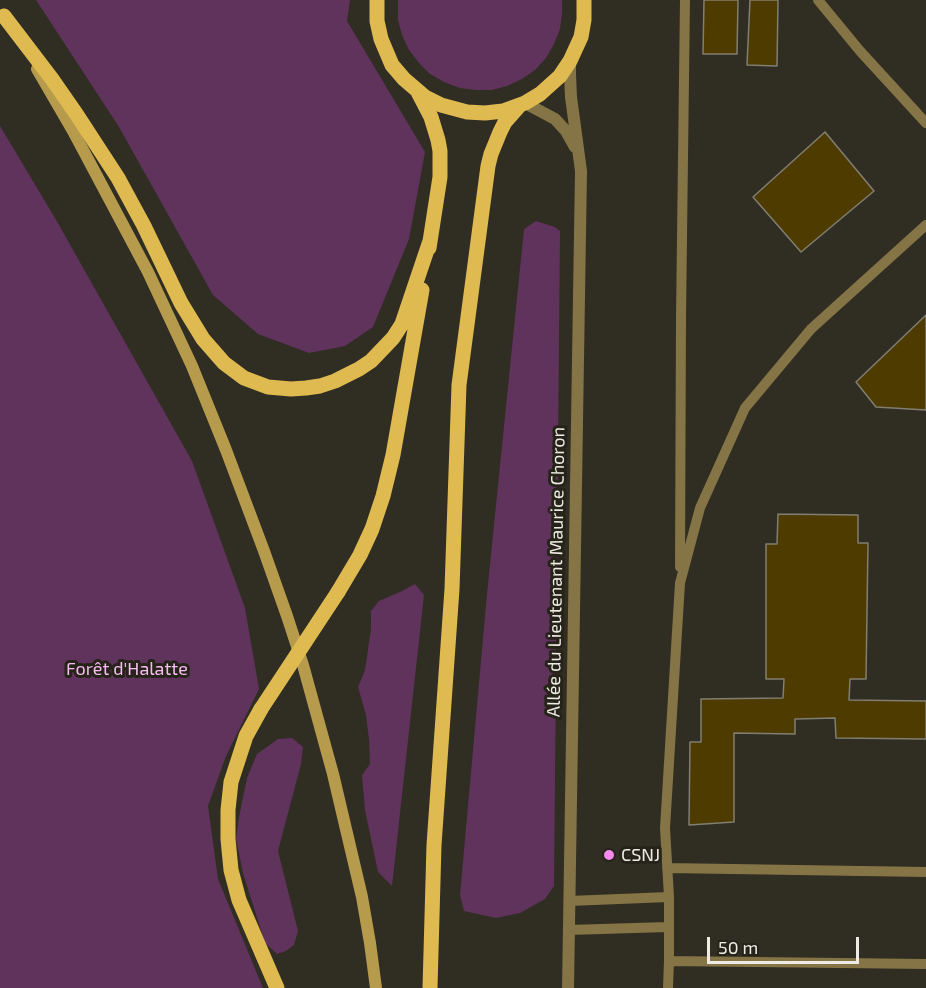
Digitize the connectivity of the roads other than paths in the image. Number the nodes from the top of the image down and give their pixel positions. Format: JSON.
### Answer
{"nodes":[{"id":1,"x":377,"y":0,"type":"edge"},
{"id":2,"x":584,"y":0,"type":"edge"},
{"id":3,"x":685,"y":0,"type":"edge"},
{"id":4,"x":818,"y":0,"type":"edge"},
{"id":5,"x":2,"y":14,"type":"edge"},
{"id":6,"x":570,"y":61,"type":"junction"},
{"id":7,"x":418,"y":92,"type":"junction"},
{"id":8,"x":523,"y":104,"type":"junction"},
{"id":9,"x":926,"y":123,"type":"edge"},
{"id":10,"x":579,"y":157,"type":"junction"},
{"id":11,"x":926,"y":225,"type":"edge"},
{"id":12,"x":430,"y":240,"type":"junction"},
{"id":13,"x":680,"y":583,"type":"junction"},
{"id":14,"x":668,"y":868,"type":"junction"},
{"id":15,"x":926,"y":872,"type":"edge"},
{"id":16,"x":669,"y":897,"type":"junction"},
{"id":17,"x":569,"y":901,"type":"junction"},
{"id":18,"x":668,"y":927,"type":"junction"},
{"id":19,"x":568,"y":930,"type":"junction"},
{"id":20,"x":370,"y":943,"type":"junction"},
{"id":21,"x":669,"y":961,"type":"junction"},
{"id":22,"x":926,"y":964,"type":"edge"},
{"id":23,"x":276,"y":988,"type":"edge"},
{"id":24,"x":376,"y":988,"type":"edge"},
{"id":25,"x":381,"y":988,"type":"edge"},
{"id":26,"x":430,"y":988,"type":"edge"},
{"id":27,"x":568,"y":988,"type":"edge"},
{"id":28,"x":668,"y":988,"type":"edge"}],
"edges":[{"from":1,"to":7,"type":"main road"},
{"from":2,"to":6,"type":"main road"},
{"from":3,"to":13,"type":"lane"},
{"from":4,"to":9,"type":"lane"},
{"from":5,"to":12,"type":"main road"},
{"from":5,"to":20,"type":"main road"},
{"from":6,"to":8,"type":"main road"},
{"from":6,"to":10,"type":"street","name":"Allée du Lieutenant Maurice Choron"},
{"from":7,"to":8,"type":"main road"},
{"from":7,"to":12,"type":"main road"},
{"from":8,"to":10,"type":"street","name":"Allée du Lieutenant Maurice Choron"},
{"from":8,"to":26,"type":"main road"},
{"from":10,"to":17,"type":"street","name":"Allée du Lieutenant Maurice Choron"},
{"from":11,"to":13,"type":"lane"},
{"from":12,"to":23,"type":"main road","bridge":true},
{"from":13,"to":14,"type":"lane"},
{"from":14,"to":15,"type":"lane"},
{"from":14,"to":16,"type":"lane"},
{"from":16,"to":17,"type":"lane"},
{"from":16,"to":18,"type":"lane"},
{"from":17,"to":19,"type":"street","name":"Allée du Lieutenant Maurice Choron"},
{"from":18,"to":19,"type":"lane"},
{"from":18,"to":21,"type":"lane"},
{"from":19,"to":27,"type":"street","name":"Allée du Lieutenant Maurice Choron"},
{"from":20,"to":24,"type":"main road"},
{"from":20,"to":25,"type":"main road"},
{"from":21,"to":22,"type":"lane"},
{"from":21,"to":28,"type":"lane"}]}
